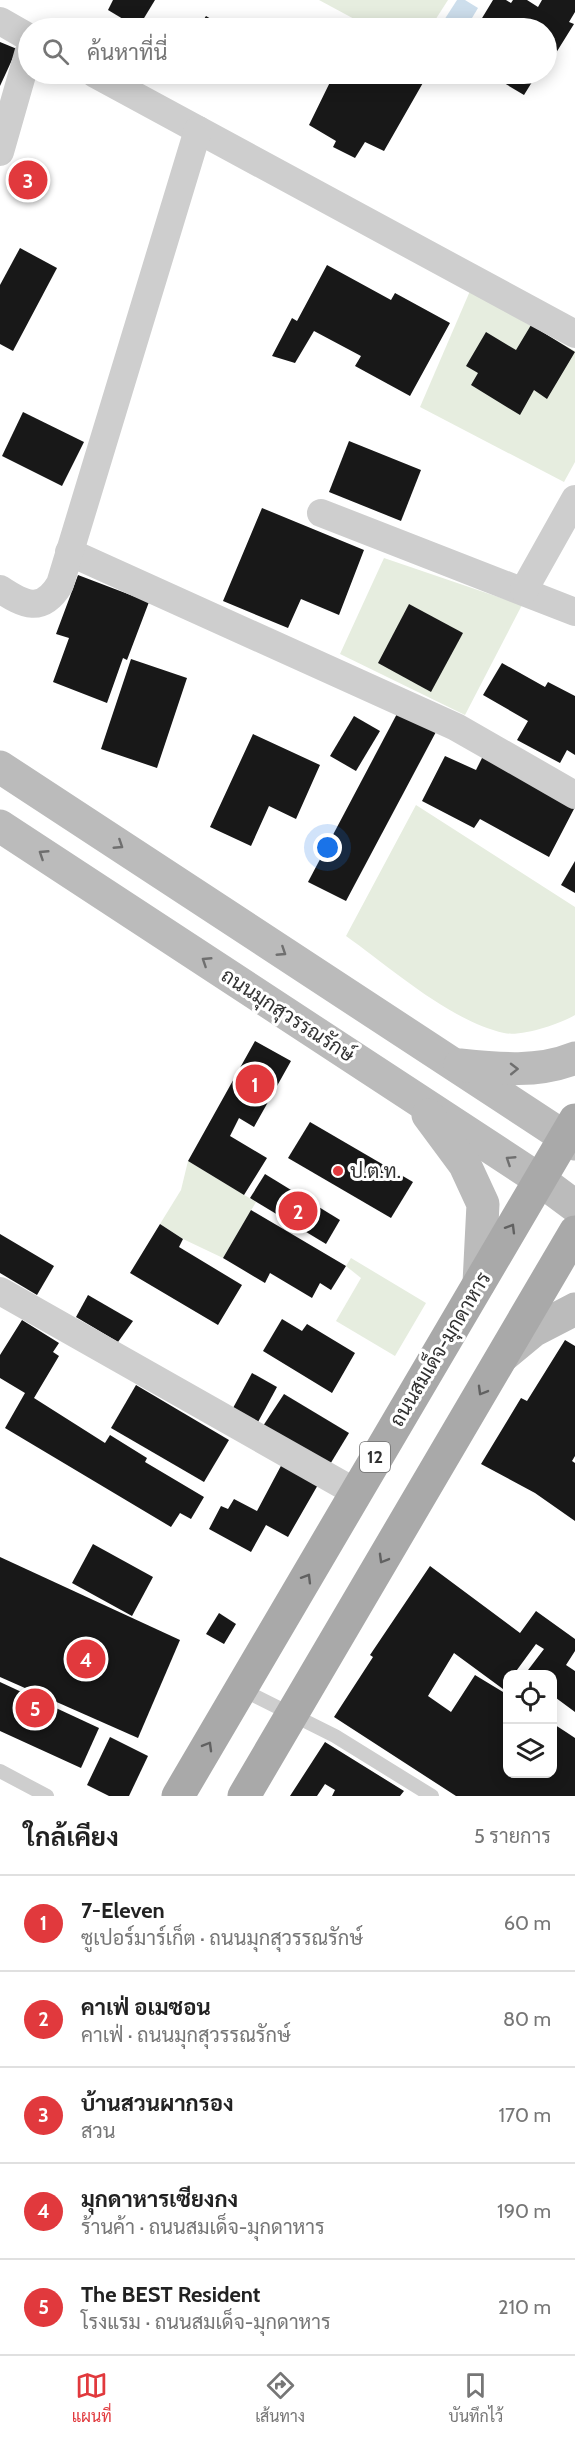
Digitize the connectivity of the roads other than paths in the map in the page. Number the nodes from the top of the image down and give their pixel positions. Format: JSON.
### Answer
{"nodes":[{"id":1,"x":0,"y":21,"type":"edge"},
{"id":2,"x":18,"y":31,"type":"edge"},
{"id":3,"x":19,"y":84,"type":"edge"},
{"id":4,"x":113,"y":84,"type":"edge"},
{"id":5,"x":198,"y":130,"type":"junction"},
{"id":6,"x":0,"y":152,"type":"edge"},
{"id":7,"x":575,"y":334,"type":"edge"},
{"id":8,"x":575,"y":500,"type":"edge"},
{"id":9,"x":321,"y":513,"type":"dead end"},
{"id":10,"x":69,"y":552,"type":"junction"},
{"id":11,"x":0,"y":589,"type":"edge"},
{"id":12,"x":524,"y":590,"type":"junction"},
{"id":13,"x":575,"y":612,"type":"edge"},
{"id":14,"x":0,"y":767,"type":"edge"},
{"id":15,"x":575,"y":795,"type":"edge"},
{"id":16,"x":0,"y":826,"type":"edge"},
{"id":17,"x":575,"y":1058,"type":"edge"},
{"id":18,"x":455,"y":1065,"type":"junction"},
{"id":19,"x":415,"y":1098,"type":"junction"},
{"id":20,"x":572,"y":1134,"type":"edge"},
{"id":21,"x":540,"y":1180,"type":"junction"},
{"id":22,"x":575,"y":1206,"type":"edge"},
{"id":23,"x":575,"y":1232,"type":"edge"},
{"id":24,"x":479,"y":1283,"type":"junction"},
{"id":25,"x":0,"y":1291,"type":"edge"},
{"id":26,"x":575,"y":1309,"type":"edge"},
{"id":27,"x":502,"y":1357,"type":"junction"},
{"id":28,"x":355,"y":1492,"type":"junction"},
{"id":29,"x":241,"y":1689,"type":"junction"},
{"id":30,"x":291,"y":1715,"type":"junction"},
{"id":31,"x":0,"y":1772,"type":"edge"},
{"id":32,"x":47,"y":1796,"type":"edge"},
{"id":33,"x":178,"y":1796,"type":"edge"},
{"id":34,"x":244,"y":1796,"type":"edge"},
{"id":35,"x":432,"y":1796,"type":"edge"}],
"edges":[{"from":1,"to":2,"type":"street"},
{"from":3,"to":6,"type":"street"},
{"from":4,"to":5,"type":"street"},
{"from":5,"to":7,"type":"street"},
{"from":5,"to":10,"type":"street"},
{"from":8,"to":12,"type":"street"},
{"from":9,"to":12,"type":"street"},
{"from":10,"to":11,"type":"street"},
{"from":10,"to":15,"type":"street"},
{"from":12,"to":13,"type":"street"},
{"from":14,"to":18,"type":"main road","one_way":true},
{"from":19,"to":16,"type":"main road","name":"ถนนมุกสุวรรณรักษ์","one_way":true},
{"from":18,"to":17,"type":"main road","one_way":true},
{"from":18,"to":20,"type":"main road"},
{"from":21,"to":19,"type":"main road","name":"ถนนมุกสุวรรณรักษ์","one_way":true},
{"from":19,"to":24,"type":"main road"},
{"from":20,"to":21,"type":"main road","name":"ถนนสมเด็จ-มุกดาหาร","number":"12"},
{"from":21,"to":22,"type":"main road","name":"ถนนมุกสุวรรณรักษ์"},
{"from":24,"to":21,"type":"main road","name":"ถนนสมเด็จ-มุกดาหาร","number":"12","one_way":true},
{"from":23,"to":27,"type":"main road"},
{"from":24,"to":28,"type":"main road","name":"ถนนสมเด็จ-มุกดาหาร","number":"12"},
{"from":25,"to":28,"type":"street"},
{"from":26,"to":27,"type":"main road"},
{"from":27,"to":30,"type":"main road","one_way":true},
{"from":29,"to":28,"type":"main road","name":"ถนนสมเด็จ-มุกดาหาร","number":"12","one_way":true},
{"from":29,"to":30,"type":"lane"},
{"from":33,"to":29,"type":"main road","name":"ถนนสมเด็จ-มุกดาหาร","number":"12","one_way":true},
{"from":30,"to":34,"type":"main road"},
{"from":30,"to":35,"type":"lane"},
{"from":31,"to":32,"type":"lane"}]}
